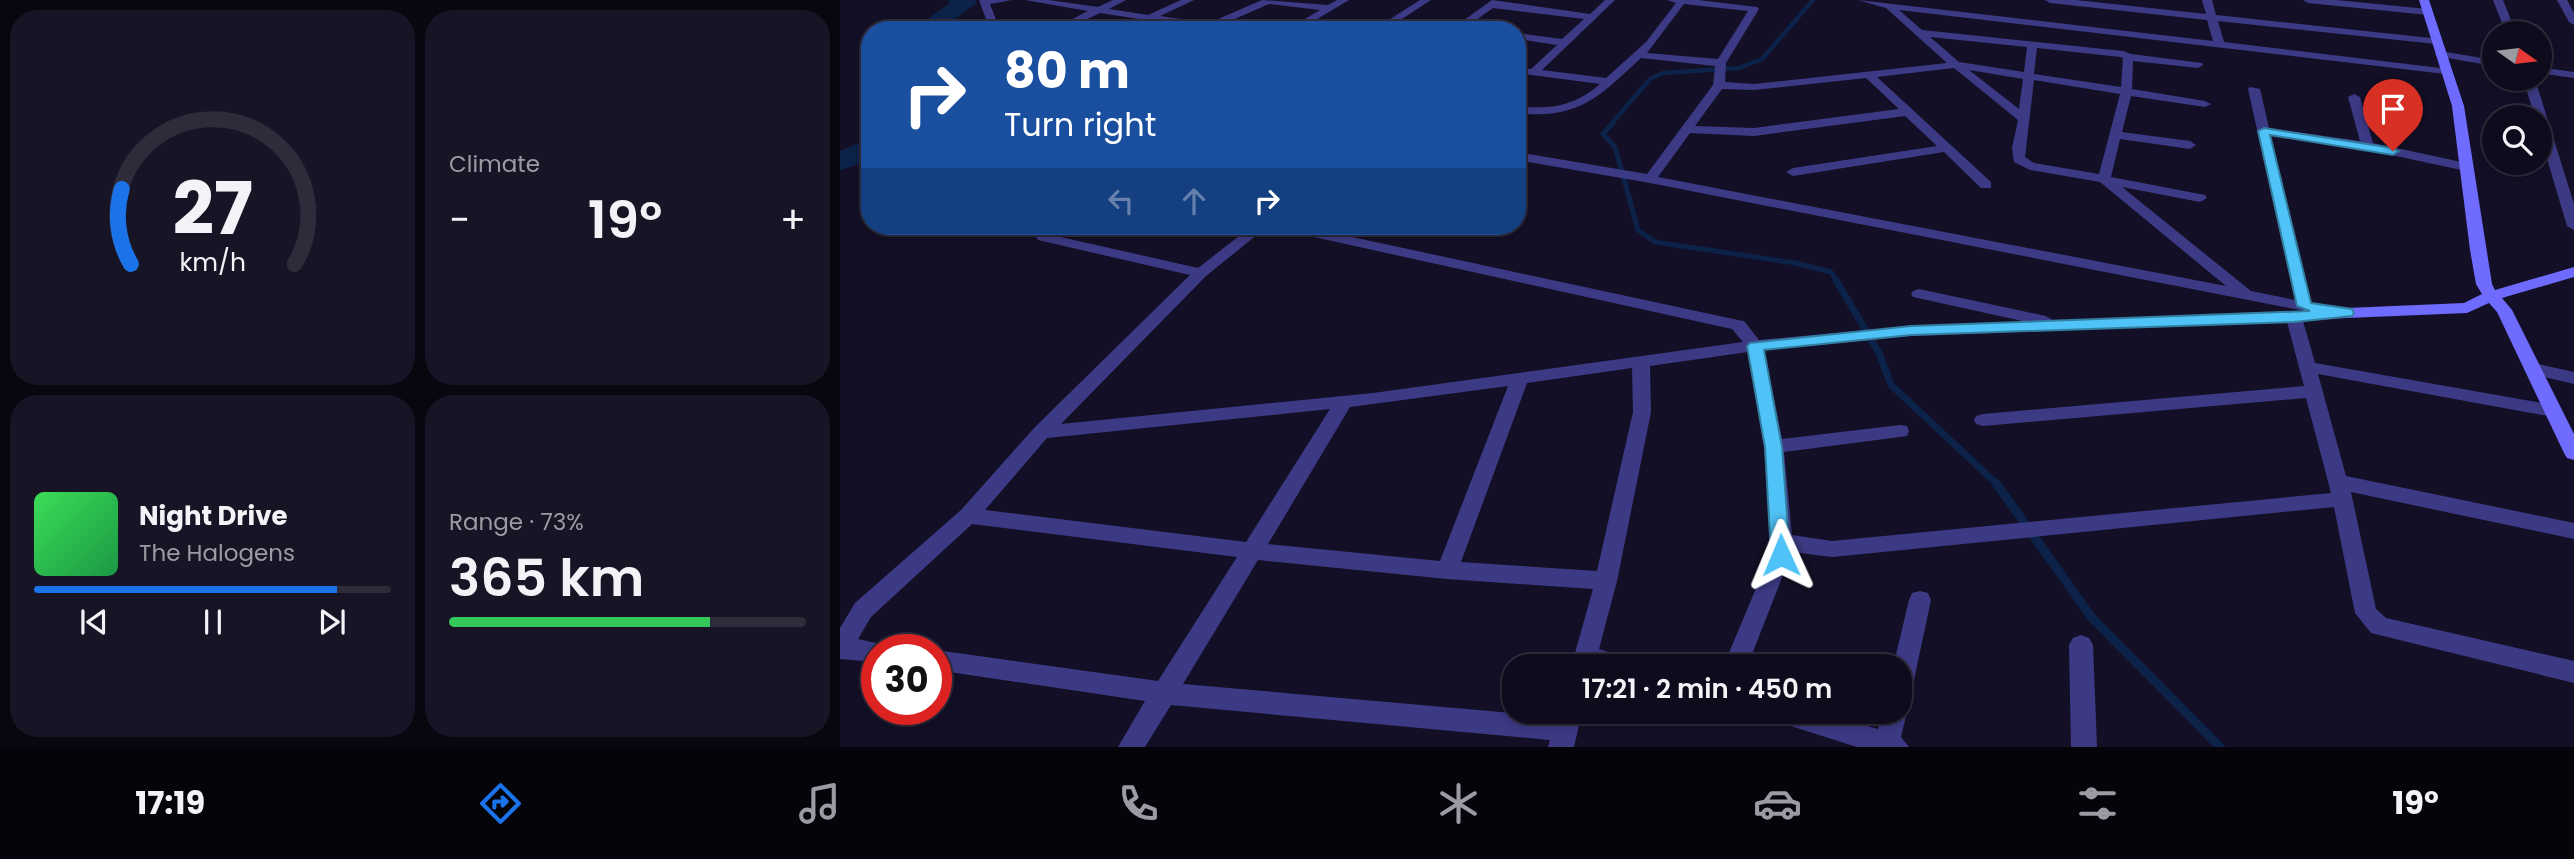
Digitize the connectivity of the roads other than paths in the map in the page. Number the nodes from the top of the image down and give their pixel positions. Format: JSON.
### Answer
{"nodes":[{"id":1,"x":984,"y":0,"type":"edge"},
{"id":2,"x":1007,"y":0,"type":"edge"},
{"id":3,"x":1030,"y":0,"type":"edge"},
{"id":4,"x":1121,"y":0,"type":"edge"},
{"id":5,"x":1189,"y":0,"type":"edge"},
{"id":6,"x":1344,"y":0,"type":"edge"},
{"id":7,"x":1426,"y":0,"type":"edge"},
{"id":8,"x":1610,"y":0,"type":"edge"},
{"id":9,"x":1863,"y":0,"type":"edge"},
{"id":10,"x":2050,"y":0,"type":"edge"},
{"id":11,"x":2207,"y":0,"type":"edge"},
{"id":12,"x":2308,"y":0,"type":"edge"},
{"id":13,"x":2498,"y":0,"type":"edge"},
{"id":14,"x":2562,"y":0,"type":"edge"},
{"id":15,"x":1677,"y":1,"type":"edge"},
{"id":16,"x":1494,"y":2,"type":"edge"},
{"id":17,"x":1889,"y":6,"type":"junction"},
{"id":18,"x":2426,"y":6,"type":"edge"},
{"id":19,"x":1330,"y":8,"type":"junction"},
{"id":20,"x":1100,"y":9,"type":"junction"},
{"id":21,"x":2212,"y":16,"type":"junction"},
{"id":22,"x":1151,"y":17,"type":"junction"},
{"id":23,"x":1592,"y":17,"type":"junction"},
{"id":24,"x":992,"y":21,"type":"edge"},
{"id":25,"x":1075,"y":21,"type":"edge"},
{"id":26,"x":1178,"y":21,"type":"edge"},
{"id":27,"x":1222,"y":21,"type":"edge"},
{"id":28,"x":1307,"y":21,"type":"edge"},
{"id":29,"x":1392,"y":21,"type":"edge"},
{"id":30,"x":1467,"y":21,"type":"edge"},
{"id":31,"x":2506,"y":21,"type":"edge"},
{"id":32,"x":2574,"y":22,"type":"edge"},
{"id":33,"x":1920,"y":33,"type":"junction"},
{"id":34,"x":1526,"y":37,"type":"edge"},
{"id":35,"x":1566,"y":43,"type":"junction"},
{"id":36,"x":2032,"y":44,"type":"junction"},
{"id":37,"x":2219,"y":44,"type":"junction"},
{"id":38,"x":2438,"y":47,"type":"junction"},
{"id":39,"x":1640,"y":55,"type":"junction"},
{"id":40,"x":2128,"y":57,"type":"junction"},
{"id":41,"x":2482,"y":60,"type":"edge"},
{"id":42,"x":1721,"y":63,"type":"junction"},
{"id":43,"x":1956,"y":65,"type":"junction"},
{"id":44,"x":2198,"y":65,"type":"dead end"},
{"id":45,"x":1526,"y":71,"type":"edge"},
{"id":46,"x":2445,"y":71,"type":"junction"},
{"id":47,"x":1534,"y":72,"type":"junction"},
{"id":48,"x":2552,"y":72,"type":"edge"},
{"id":49,"x":1868,"y":75,"type":"junction"},
{"id":50,"x":2574,"y":75,"type":"edge"},
{"id":51,"x":2031,"y":76,"type":"junction"},
{"id":52,"x":1609,"y":82,"type":"junction"},
{"id":53,"x":1719,"y":82,"type":"junction"},
{"id":54,"x":2254,"y":89,"type":"dead end"},
{"id":55,"x":2532,"y":91,"type":"edge"},
{"id":56,"x":2126,"y":93,"type":"junction"},
{"id":57,"x":2354,"y":97,"type":"dead end"},
{"id":58,"x":2204,"y":104,"type":"dead end"},
{"id":59,"x":1526,"y":111,"type":"edge"},
{"id":60,"x":1906,"y":113,"type":"junction"},
{"id":61,"x":2024,"y":119,"type":"junction"},
{"id":62,"x":1688,"y":129,"type":"junction"},
{"id":63,"x":2264,"y":131,"type":"junction"},
{"id":64,"x":2117,"y":135,"type":"junction"},
{"id":65,"x":2190,"y":145,"type":"dead end"},
{"id":66,"x":2368,"y":146,"type":"junction"},
{"id":67,"x":1945,"y":148,"type":"junction"},
{"id":68,"x":1526,"y":158,"type":"edge"},
{"id":69,"x":2466,"y":167,"type":"junction"},
{"id":70,"x":1793,"y":172,"type":"dead end"},
{"id":71,"x":1650,"y":179,"type":"junction"},
{"id":72,"x":2104,"y":179,"type":"junction"},
{"id":73,"x":1986,"y":185,"type":"dead end"},
{"id":74,"x":2200,"y":198,"type":"dead end"},
{"id":75,"x":2574,"y":226,"type":"edge"},
{"id":76,"x":1250,"y":235,"type":"edge"},
{"id":77,"x":1323,"y":235,"type":"edge"},
{"id":78,"x":1043,"y":237,"type":"dead end"},
{"id":79,"x":2574,"y":272,"type":"edge"},
{"id":80,"x":1201,"y":273,"type":"junction"},
{"id":81,"x":1919,"y":294,"type":"dead end"},
{"id":82,"x":2247,"y":295,"type":"junction"},
{"id":83,"x":2491,"y":296,"type":"junction"},
{"id":84,"x":2299,"y":312,"type":"junction"},
{"id":85,"x":2347,"y":313,"type":"joint"},
{"id":86,"x":2063,"y":325,"type":"junction"},
{"id":87,"x":1755,"y":346,"type":"junction"},
{"id":88,"x":1641,"y":362,"type":"junction"},
{"id":89,"x":2308,"y":367,"type":"junction"},
{"id":90,"x":2533,"y":369,"type":"junction"},
{"id":91,"x":2574,"y":378,"type":"edge"},
{"id":92,"x":1520,"y":379,"type":"junction"},
{"id":93,"x":2314,"y":391,"type":"junction"},
{"id":94,"x":1344,"y":402,"type":"junction"},
{"id":95,"x":2553,"y":411,"type":"junction"},
{"id":96,"x":1983,"y":419,"type":"dead end"},
{"id":97,"x":1900,"y":431,"type":"dead end"},
{"id":98,"x":1042,"y":432,"type":"junction"},
{"id":99,"x":1774,"y":447,"type":"junction"},
{"id":100,"x":2574,"y":453,"type":"edge"},
{"id":101,"x":2340,"y":490,"type":"junction"},
{"id":102,"x":968,"y":516,"type":"junction"},
{"id":103,"x":2574,"y":530,"type":"edge"},
{"id":104,"x":1782,"y":542,"type":"junction"},
{"id":105,"x":1254,"y":551,"type":"junction"},
{"id":106,"x":1447,"y":570,"type":"junction"},
{"id":107,"x":1606,"y":581,"type":"junction"},
{"id":108,"x":1920,"y":600,"type":"dead end"},
{"id":109,"x":2081,"y":645,"type":"dead end"},
{"id":110,"x":841,"y":648,"type":"edge"},
{"id":111,"x":861,"y":650,"type":"edge"},
{"id":112,"x":1586,"y":654,"type":"edge"},
{"id":113,"x":1740,"y":654,"type":"edge"},
{"id":114,"x":1908,"y":654,"type":"edge"},
{"id":115,"x":952,"y":662,"type":"edge"},
{"id":116,"x":2574,"y":672,"type":"edge"},
{"id":117,"x":1164,"y":693,"type":"junction"},
{"id":118,"x":1820,"y":724,"type":"edge"},
{"id":119,"x":1894,"y":724,"type":"edge"},
{"id":120,"x":1565,"y":730,"type":"edge"},
{"id":121,"x":1891,"y":746,"type":"edge"},
{"id":122,"x":1131,"y":747,"type":"edge"},
{"id":123,"x":2084,"y":747,"type":"edge"}],
"edges":[{"from":1,"to":2,"type":"street"},
{"from":1,"to":24,"type":"street"},
{"from":3,"to":20,"type":"street"},
{"from":4,"to":20,"type":"street"},
{"from":5,"to":22,"type":"street"},
{"from":6,"to":19,"type":"street"},
{"from":7,"to":29,"type":"street"},
{"from":8,"to":23,"type":"street"},
{"from":9,"to":17,"type":"street"},
{"from":10,"to":21,"type":"street"},
{"from":11,"to":21,"type":"street"},
{"from":12,"to":18,"type":"street"},
{"from":13,"to":31,"type":"street"},
{"from":14,"to":32,"type":"street"},
{"from":15,"to":39,"type":"street"},
{"from":15,"to":42,"type":"street"},
{"from":16,"to":23,"type":"street"},
{"from":16,"to":30,"type":"street"},
{"from":17,"to":33,"type":"street"},
{"from":17,"to":37,"type":"street"},
{"from":18,"to":38,"type":"main road"},
{"from":19,"to":27,"type":"street"},
{"from":19,"to":28,"type":"street"},
{"from":20,"to":22,"type":"street"},
{"from":20,"to":25,"type":"street"},
{"from":21,"to":37,"type":"street"},
{"from":21,"to":38,"type":"street"},
{"from":22,"to":26,"type":"street"},
{"from":23,"to":35,"type":"street"},
{"from":33,"to":36,"type":"street"},
{"from":33,"to":43,"type":"street"},
{"from":34,"to":35,"type":"street"},
{"from":35,"to":47,"type":"street"},
{"from":36,"to":40,"type":"street"},
{"from":36,"to":51,"type":"street"},
{"from":37,"to":46,"type":"street"},
{"from":38,"to":41,"type":"street"},
{"from":38,"to":46,"type":"main road"},
{"from":39,"to":42,"type":"street"},
{"from":39,"to":52,"type":"street"},
{"from":40,"to":44,"type":"street"},
{"from":40,"to":56,"type":"street"},
{"from":42,"to":53,"type":"street"},
{"from":43,"to":49,"type":"street"},
{"from":43,"to":51,"type":"street"},
{"from":43,"to":61,"type":"street"},
{"from":45,"to":47,"type":"street"},
{"from":46,"to":69,"type":"main road"},
{"from":47,"to":52,"type":"street"},
{"from":48,"to":50,"type":"street"},
{"from":49,"to":53,"type":"street"},
{"from":49,"to":60,"type":"street"},
{"from":51,"to":56,"type":"street"},
{"from":51,"to":61,"type":"street"},
{"from":52,"to":59,"type":"street"},
{"from":53,"to":62,"type":"street"},
{"from":54,"to":63,"type":"street"},
{"from":55,"to":75,"type":"street"},
{"from":56,"to":58,"type":"street"},
{"from":56,"to":64,"type":"street"},
{"from":57,"to":66,"type":"street"},
{"from":60,"to":62,"type":"street"},
{"from":60,"to":67,"type":"street"},
{"from":61,"to":72,"type":"street"},
{"from":62,"to":71,"type":"street"},
{"from":63,"to":66,"type":"street"},
{"from":63,"to":84,"type":"street"},
{"from":64,"to":65,"type":"street"},
{"from":64,"to":72,"type":"street"},
{"from":66,"to":69,"type":"street"},
{"from":67,"to":70,"type":"street"},
{"from":67,"to":73,"type":"street"},
{"from":68,"to":71,"type":"street"},
{"from":69,"to":83,"type":"main road"},
{"from":71,"to":82,"type":"street"},
{"from":72,"to":74,"type":"street"},
{"from":72,"to":82,"type":"street"},
{"from":76,"to":80,"type":"street"},
{"from":77,"to":87,"type":"street"},
{"from":78,"to":80,"type":"street"},
{"from":79,"to":83,"type":"main road"},
{"from":80,"to":98,"type":"street"},
{"from":81,"to":86,"type":"street"},
{"from":82,"to":84,"type":"street"},
{"from":83,"to":85,"type":"main road"},
{"from":83,"to":90,"type":"main road"},
{"from":84,"to":85,"type":"street"},
{"from":84,"to":86,"type":"street"},
{"from":84,"to":89,"type":"street"},
{"from":86,"to":87,"type":"street"},
{"from":87,"to":88,"type":"street"},
{"from":87,"to":99,"type":"street"},
{"from":88,"to":92,"type":"street"},
{"from":88,"to":107,"type":"street"},
{"from":89,"to":93,"type":"street"},
{"from":89,"to":95,"type":"street"},
{"from":90,"to":91,"type":"street"},
{"from":90,"to":95,"type":"main road"},
{"from":92,"to":94,"type":"street"},
{"from":92,"to":106,"type":"street"},
{"from":93,"to":96,"type":"street"},
{"from":93,"to":101,"type":"street"},
{"from":94,"to":98,"type":"street"},
{"from":94,"to":105,"type":"street"},
{"from":95,"to":100,"type":"main road"},
{"from":97,"to":99,"type":"street"},
{"from":98,"to":102,"type":"street"},
{"from":99,"to":104,"type":"street"},
{"from":101,"to":103,"type":"street"},
{"from":101,"to":104,"type":"street"},
{"from":101,"to":116,"type":"street"},
{"from":102,"to":105,"type":"street"},
{"from":102,"to":110,"type":"street"},
{"from":104,"to":113,"type":"street"},
{"from":105,"to":106,"type":"street"},
{"from":105,"to":117,"type":"street"},
{"from":106,"to":107,"type":"street"},
{"from":107,"to":112,"type":"street"},
{"from":108,"to":114,"type":"street"},
{"from":109,"to":123,"type":"street"},
{"from":110,"to":111,"type":"street"},
{"from":115,"to":117,"type":"street"},
{"from":117,"to":120,"type":"street"},
{"from":117,"to":122,"type":"street"},
{"from":118,"to":121,"type":"street"},
{"from":119,"to":121,"type":"street"}]}
